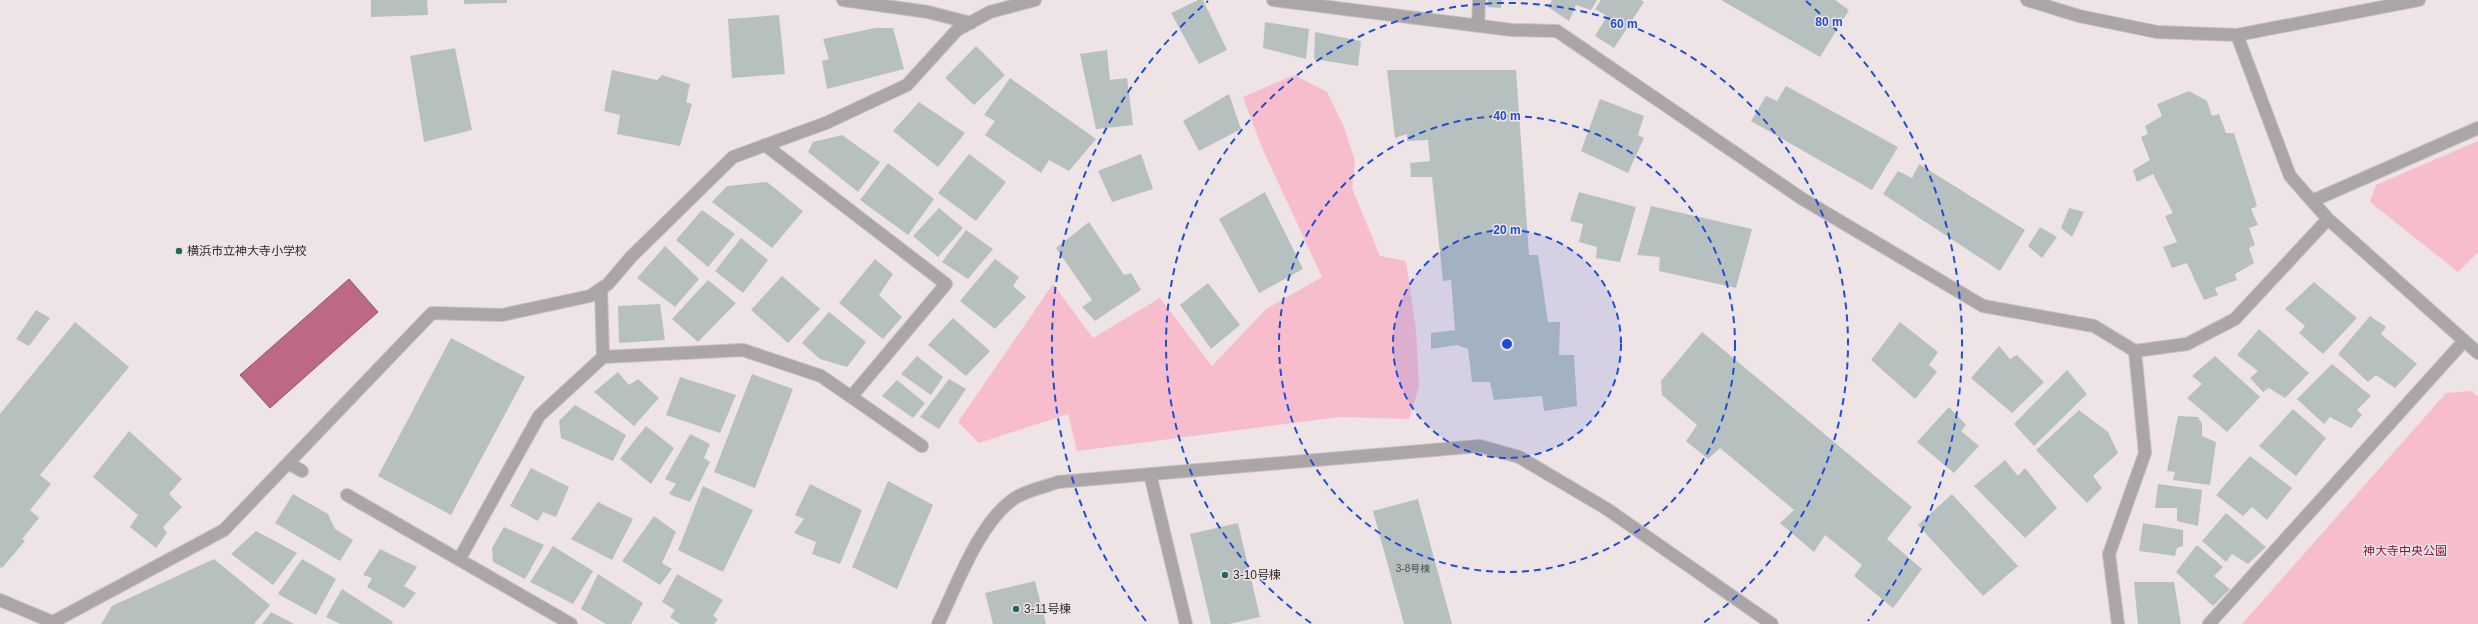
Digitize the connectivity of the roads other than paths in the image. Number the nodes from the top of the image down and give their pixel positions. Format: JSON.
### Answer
{"nodes":[{"id":1,"x":843,"y":0,"type":"edge"},
{"id":2,"x":1035,"y":0,"type":"edge"},
{"id":3,"x":1273,"y":0,"type":"edge"},
{"id":4,"x":1479,"y":0,"type":"edge"},
{"id":5,"x":2027,"y":0,"type":"edge"},
{"id":6,"x":2419,"y":0,"type":"edge"},
{"id":7,"x":971,"y":23,"type":"junction"},
{"id":8,"x":1478,"y":26,"type":"junction"},
{"id":9,"x":2236,"y":35,"type":"junction"},
{"id":10,"x":2478,"y":128,"type":"edge"},
{"id":11,"x":765,"y":146,"type":"junction"},
{"id":12,"x":2312,"y":201,"type":"junction"},
{"id":13,"x":2328,"y":219,"type":"junction"},
{"id":14,"x":601,"y":290,"type":"junction"},
{"id":15,"x":2464,"y":341,"type":"junction"},
{"id":16,"x":2135,"y":351,"type":"junction"},
{"id":17,"x":2478,"y":353,"type":"edge"},
{"id":18,"x":603,"y":357,"type":"junction"},
{"id":19,"x":851,"y":397,"type":"junction"},
{"id":20,"x":922,"y":446,"type":"dead end"},
{"id":21,"x":288,"y":463,"type":"junction"},
{"id":22,"x":302,"y":471,"type":"dead end"},
{"id":23,"x":1150,"y":474,"type":"junction"},
{"id":24,"x":347,"y":495,"type":"dead end"},
{"id":25,"x":460,"y":558,"type":"junction"},
{"id":26,"x":0,"y":600,"type":"edge"},
{"id":27,"x":55,"y":623,"type":"edge"},
{"id":28,"x":571,"y":624,"type":"edge"},
{"id":29,"x":938,"y":624,"type":"edge"},
{"id":30,"x":1186,"y":624,"type":"edge"},
{"id":31,"x":1772,"y":624,"type":"edge"},
{"id":32,"x":2118,"y":624,"type":"edge"},
{"id":33,"x":2209,"y":624,"type":"edge"}],
"edges":[{"from":1,"to":7,"type":"street"},
{"from":2,"to":7,"type":"street"},
{"from":3,"to":8,"type":"street"},
{"from":4,"to":8,"type":"street"},
{"from":5,"to":9,"type":"street"},
{"from":6,"to":9,"type":"street"},
{"from":7,"to":11,"type":"street"},
{"from":8,"to":16,"type":"street"},
{"from":9,"to":12,"type":"street"},
{"from":10,"to":12,"type":"street"},
{"from":11,"to":14,"type":"street"},
{"from":11,"to":19,"type":"street"},
{"from":12,"to":13,"type":"street"},
{"from":13,"to":15,"type":"street"},
{"from":13,"to":16,"type":"street"},
{"from":14,"to":18,"type":"street"},
{"from":14,"to":21,"type":"street"},
{"from":15,"to":17,"type":"street"},
{"from":15,"to":33,"type":"street"},
{"from":16,"to":32,"type":"street"},
{"from":18,"to":19,"type":"street"},
{"from":18,"to":25,"type":"street"},
{"from":19,"to":20,"type":"street"},
{"from":21,"to":22,"type":"street"},
{"from":21,"to":27,"type":"street"},
{"from":23,"to":29,"type":"street"},
{"from":23,"to":30,"type":"street"},
{"from":23,"to":31,"type":"street"},
{"from":24,"to":25,"type":"street"},
{"from":25,"to":28,"type":"street"},
{"from":26,"to":27,"type":"street"}]}
